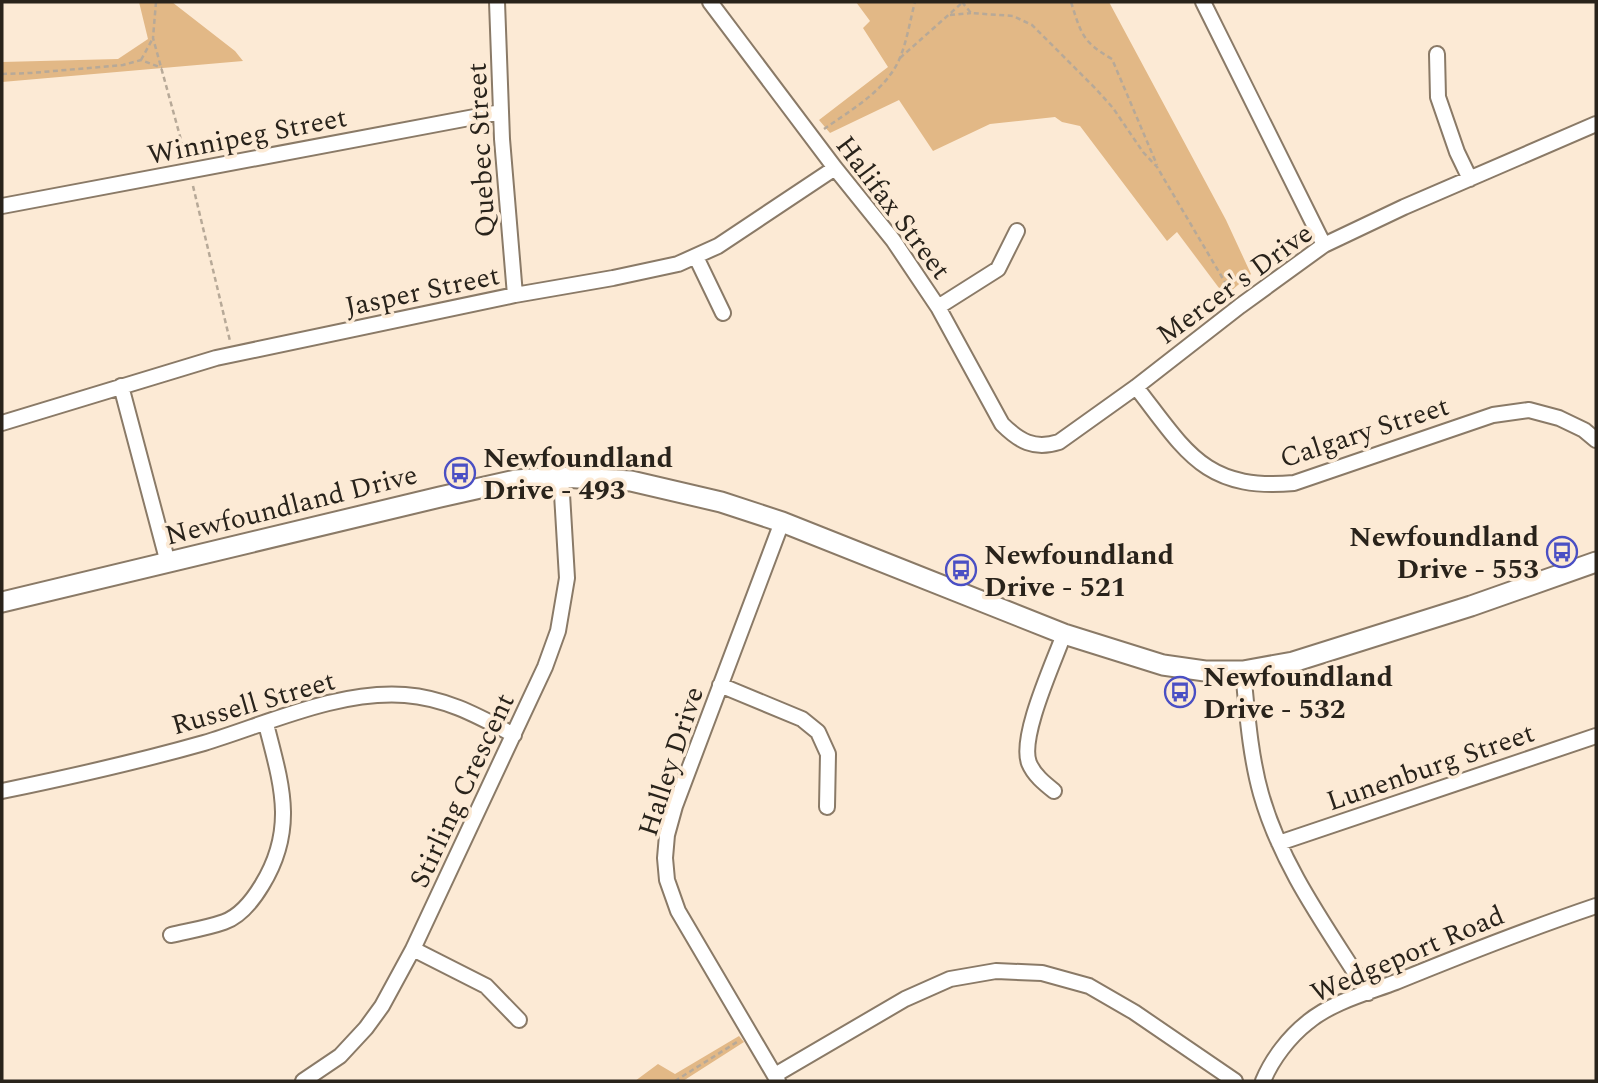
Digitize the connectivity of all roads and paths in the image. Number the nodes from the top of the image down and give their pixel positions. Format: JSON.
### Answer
{"nodes":[{"id":1,"x":156,"y":2,"type":"edge"},
{"id":2,"x":497,"y":2,"type":"edge"},
{"id":3,"x":710,"y":2,"type":"edge"},
{"id":4,"x":915,"y":2,"type":"edge"},
{"id":5,"x":962,"y":2,"type":"edge"},
{"id":6,"x":1071,"y":2,"type":"edge"},
{"id":7,"x":1203,"y":2,"type":"edge"},
{"id":8,"x":971,"y":13,"type":"junction"},
{"id":9,"x":948,"y":15,"type":"junction"},
{"id":10,"x":153,"y":38,"type":"junction"},
{"id":11,"x":1437,"y":54,"type":"dead end"},
{"id":12,"x":900,"y":58,"type":"junction"},
{"id":13,"x":141,"y":60,"type":"junction"},
{"id":14,"x":162,"y":68,"type":"junction"},
{"id":15,"x":2,"y":74,"type":"edge"},
{"id":16,"x":501,"y":112,"type":"junction"},
{"id":17,"x":1596,"y":124,"type":"edge"},
{"id":18,"x":824,"y":129,"type":"dead end"},
{"id":19,"x":186,"y":158,"type":"dead end"},
{"id":20,"x":1157,"y":167,"type":"junction"},
{"id":21,"x":835,"y":168,"type":"junction"},
{"id":22,"x":1470,"y":179,"type":"junction"},
{"id":23,"x":193,"y":186,"type":"dead end"},
{"id":24,"x":2,"y":206,"type":"edge"},
{"id":25,"x":1017,"y":232,"type":"dead end"},
{"id":26,"x":1324,"y":244,"type":"junction"},
{"id":27,"x":696,"y":257,"type":"junction"},
{"id":28,"x":1229,"y":289,"type":"junction"},
{"id":29,"x":1234,"y":293,"type":"dead end"},
{"id":30,"x":514,"y":295,"type":"junction"},
{"id":31,"x":1230,"y":296,"type":"dead end"},
{"id":32,"x":938,"y":307,"type":"junction"},
{"id":33,"x":723,"y":313,"type":"dead end"},
{"id":34,"x":230,"y":341,"type":"dead end"},
{"id":35,"x":121,"y":386,"type":"junction"},
{"id":36,"x":1136,"y":387,"type":"junction"},
{"id":37,"x":2,"y":423,"type":"edge"},
{"id":38,"x":1596,"y":440,"type":"edge"},
{"id":39,"x":1029,"y":445,"type":"joint"},
{"id":40,"x":561,"y":477,"type":"junction"},
{"id":41,"x":782,"y":522,"type":"junction"},
{"id":42,"x":1596,"y":562,"type":"edge"},
{"id":43,"x":168,"y":564,"type":"junction"},
{"id":44,"x":2,"y":602,"type":"edge"},
{"id":45,"x":1064,"y":634,"type":"junction"},
{"id":46,"x":1243,"y":671,"type":"junction"},
{"id":47,"x":720,"y":685,"type":"junction"},
{"id":48,"x":266,"y":724,"type":"junction"},
{"id":49,"x":514,"y":735,"type":"junction"},
{"id":50,"x":1596,"y":736,"type":"edge"},
{"id":51,"x":2,"y":790,"type":"edge"},
{"id":52,"x":1054,"y":791,"type":"dead end"},
{"id":53,"x":827,"y":807,"type":"dead end"},
{"id":54,"x":1279,"y":843,"type":"junction"},
{"id":55,"x":1596,"y":906,"type":"edge"},
{"id":56,"x":171,"y":935,"type":"dead end"},
{"id":57,"x":413,"y":949,"type":"junction"},
{"id":58,"x":1368,"y":993,"type":"junction"},
{"id":59,"x":519,"y":1020,"type":"dead end"},
{"id":60,"x":737,"y":1042,"type":"dead end"},
{"id":61,"x":776,"y":1078,"type":"edge"},
{"id":62,"x":303,"y":1081,"type":"edge"},
{"id":63,"x":675,"y":1081,"type":"edge"},
{"id":64,"x":1235,"y":1081,"type":"edge"},
{"id":65,"x":1263,"y":1081,"type":"edge"}],
"edges":[{"from":1,"to":10,"type":"path"},
{"from":2,"to":16,"type":"street","name":"Quebec Street"},
{"from":3,"to":21,"type":"street","name":"Halifax Street"},
{"from":4,"to":12,"type":"path"},
{"from":5,"to":8,"type":"path"},
{"from":5,"to":9,"type":"path"},
{"from":6,"to":20,"type":"path"},
{"from":7,"to":26,"type":"street"},
{"from":8,"to":9,"type":"path"},
{"from":8,"to":20,"type":"path"},
{"from":9,"to":12,"type":"path"},
{"from":10,"to":13,"type":"path"},
{"from":10,"to":14,"type":"path"},
{"from":11,"to":22,"type":"street"},
{"from":12,"to":18,"type":"path"},
{"from":13,"to":14,"type":"path"},
{"from":13,"to":15,"type":"path"},
{"from":14,"to":19,"type":"path"},
{"from":16,"to":24,"type":"street","name":"Winnipeg Street"},
{"from":16,"to":30,"type":"street","name":"Quebec Street"},
{"from":17,"to":22,"type":"street","name":"Mercer's Drive"},
{"from":20,"to":28,"type":"path"},
{"from":21,"to":27,"type":"street","name":"Jasper Street"},
{"from":21,"to":32,"type":"street","name":"Halifax Street"},
{"from":22,"to":26,"type":"street","name":"Mercer's Drive"},
{"from":23,"to":34,"type":"path"},
{"from":25,"to":32,"type":"street"},
{"from":26,"to":36,"type":"street","name":"Mercer's Drive"},
{"from":27,"to":30,"type":"street","name":"Jasper Street"},
{"from":27,"to":33,"type":"street"},
{"from":28,"to":29,"type":"path"},
{"from":28,"to":31,"type":"path"},
{"from":30,"to":35,"type":"street","name":"Jasper Street"},
{"from":32,"to":39,"type":"street","name":"Halifax Street"},
{"from":35,"to":37,"type":"street","name":"Jasper Street"},
{"from":35,"to":43,"type":"street"},
{"from":36,"to":38,"type":"street","name":"Calgary Street"},
{"from":36,"to":39,"type":"street","name":"Mercer's Drive"},
{"from":40,"to":41,"type":"street","name":"Newfoundland Drive"},
{"from":40,"to":43,"type":"street","name":"Newfoundland Drive"},
{"from":40,"to":49,"type":"street","name":"Stirling Crescent"},
{"from":41,"to":45,"type":"street","name":"Newfoundland Drive"},
{"from":41,"to":47,"type":"street","name":"Halley Drive"},
{"from":42,"to":46,"type":"street","name":"Newfoundland Drive"},
{"from":43,"to":44,"type":"street","name":"Newfoundland Drive"},
{"from":45,"to":46,"type":"street","name":"Newfoundland Drive"},
{"from":45,"to":52,"type":"street"},
{"from":46,"to":54,"type":"street"},
{"from":47,"to":53,"type":"street"},
{"from":47,"to":61,"type":"street","name":"Halley Drive"},
{"from":48,"to":49,"type":"street","name":"Russell Street"},
{"from":48,"to":51,"type":"street","name":"Russell Street"},
{"from":48,"to":56,"type":"street"},
{"from":49,"to":57,"type":"street","name":"Stirling Crescent"},
{"from":50,"to":54,"type":"street","name":"Lunenburg Street"},
{"from":54,"to":58,"type":"street"},
{"from":55,"to":58,"type":"street","name":"Wedgeport Road"},
{"from":57,"to":59,"type":"street"},
{"from":57,"to":62,"type":"street","name":"Stirling Crescent"},
{"from":58,"to":65,"type":"street","name":"Wedgeport Road"},
{"from":60,"to":63,"type":"path"},
{"from":61,"to":64,"type":"street"}]}
